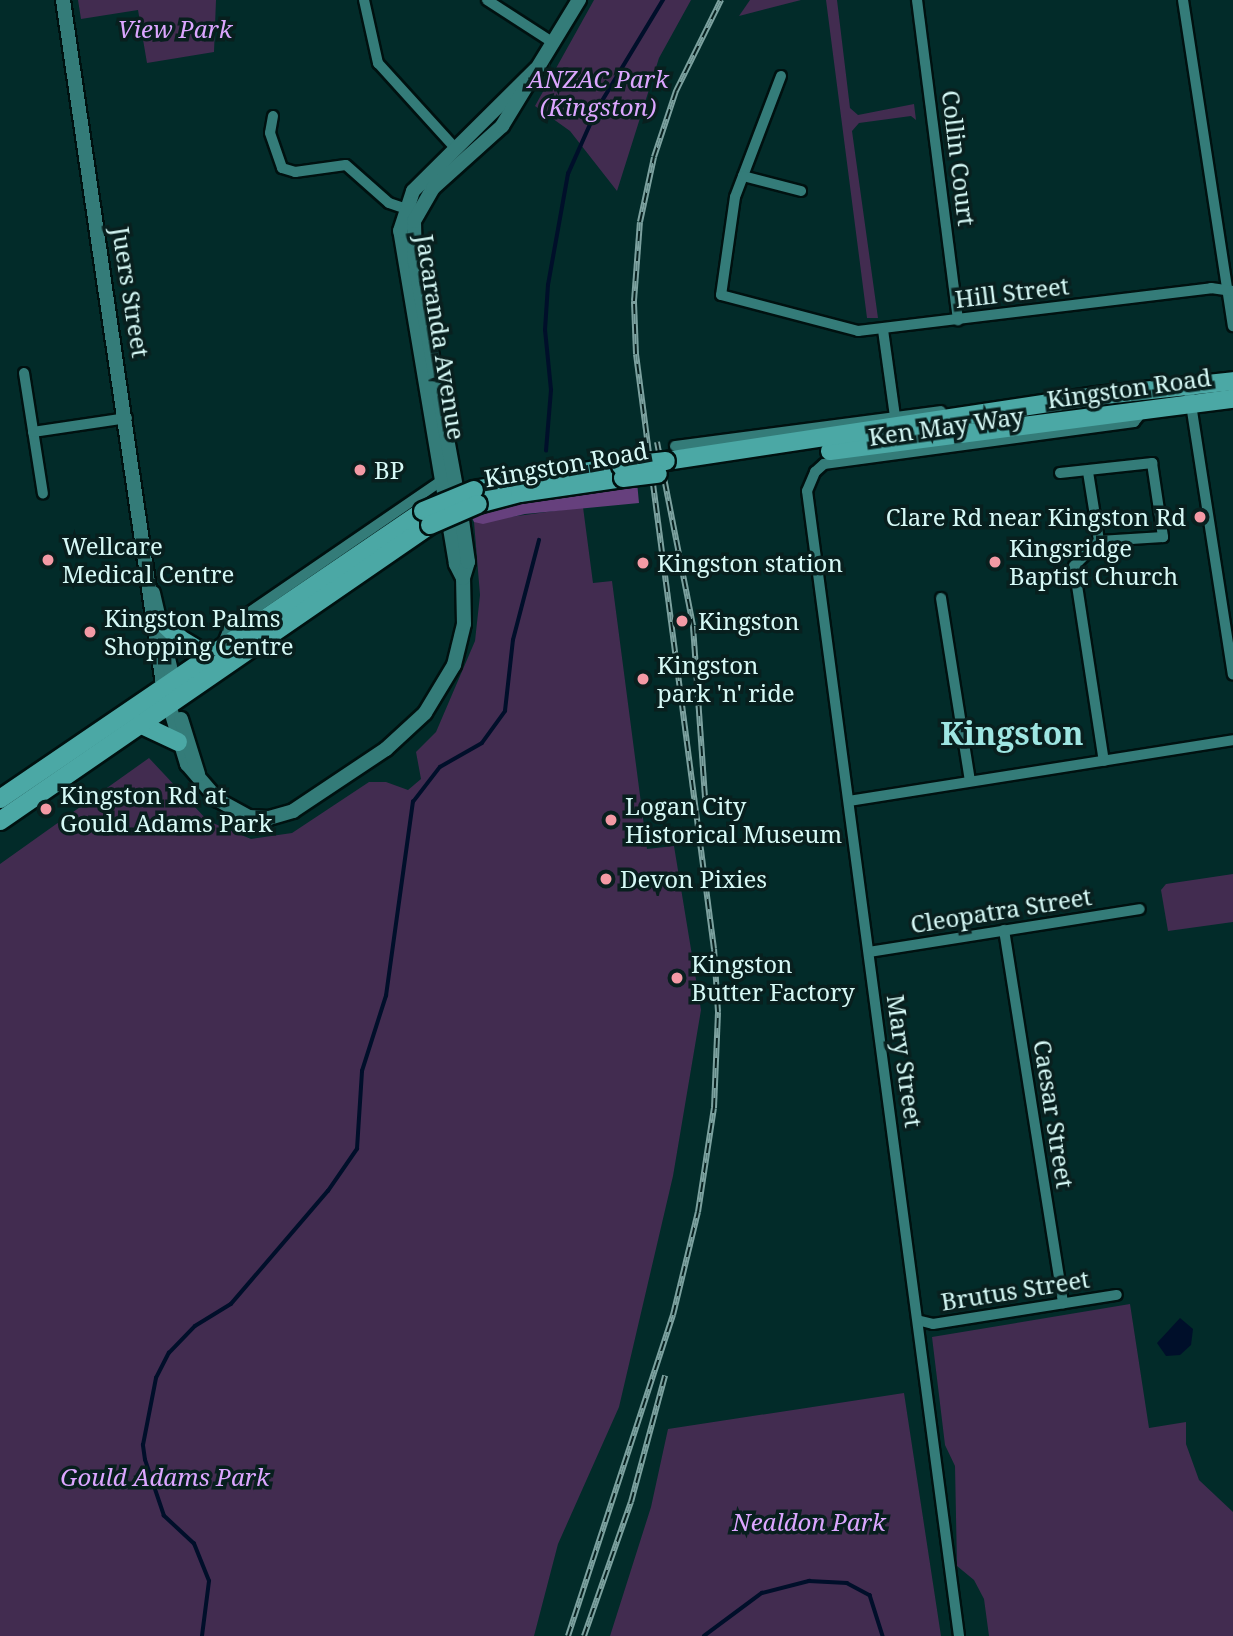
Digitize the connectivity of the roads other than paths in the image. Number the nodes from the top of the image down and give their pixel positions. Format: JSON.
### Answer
{"nodes":[{"id":1,"x":63,"y":0,"type":"edge"},
{"id":2,"x":364,"y":0,"type":"edge"},
{"id":3,"x":487,"y":0,"type":"edge"},
{"id":4,"x":579,"y":0,"type":"edge"},
{"id":5,"x":918,"y":0,"type":"edge"},
{"id":6,"x":1183,"y":0,"type":"edge"},
{"id":7,"x":552,"y":42,"type":"junction"},
{"id":8,"x":781,"y":76,"type":"dead end"},
{"id":9,"x":273,"y":116,"type":"dead end"},
{"id":10,"x":487,"y":130,"type":"junction"},
{"id":11,"x":456,"y":149,"type":"junction"},
{"id":12,"x":743,"y":176,"type":"junction"},
{"id":13,"x":801,"y":191,"type":"dead end"},
{"id":14,"x":411,"y":211,"type":"junction"},
{"id":15,"x":1230,"y":291,"type":"edge"},
{"id":16,"x":958,"y":320,"type":"junction"},
{"id":17,"x":1233,"y":326,"type":"edge"},
{"id":18,"x":883,"y":330,"type":"junction"},
{"id":19,"x":23,"y":373,"type":"dead end"},
{"id":20,"x":1233,"y":381,"type":"edge"},
{"id":21,"x":1188,"y":385,"type":"junction"},
{"id":22,"x":1096,"y":396,"type":"junction"},
{"id":23,"x":1233,"y":399,"type":"edge"},
{"id":24,"x":1191,"y":405,"type":"junction"},
{"id":25,"x":1143,"y":411,"type":"junction"},
{"id":26,"x":895,"y":417,"type":"junction"},
{"id":27,"x":127,"y":418,"type":"junction"},
{"id":28,"x":33,"y":432,"type":"junction"},
{"id":29,"x":670,"y":460,"type":"junction"},
{"id":30,"x":1088,"y":472,"type":"junction"},
{"id":31,"x":1060,"y":473,"type":"dead end"},
{"id":32,"x":442,"y":481,"type":"junction"},
{"id":33,"x":807,"y":491,"type":"joint"},
{"id":34,"x":43,"y":494,"type":"dead end"},
{"id":35,"x":426,"y":518,"type":"junction"},
{"id":36,"x":1099,"y":541,"type":"junction"},
{"id":37,"x":463,"y":578,"type":"junction"},
{"id":38,"x":152,"y":590,"type":"junction"},
{"id":39,"x":941,"y":598,"type":"dead end"},
{"id":40,"x":163,"y":623,"type":"junction"},
{"id":41,"x":223,"y":643,"type":"junction"},
{"id":42,"x":207,"y":654,"type":"junction"},
{"id":43,"x":1233,"y":675,"type":"edge"},
{"id":44,"x":169,"y":681,"type":"junction"},
{"id":45,"x":172,"y":701,"type":"junction"},
{"id":46,"x":140,"y":724,"type":"junction"},
{"id":47,"x":1233,"y":740,"type":"edge"},
{"id":48,"x":178,"y":742,"type":"junction"},
{"id":49,"x":1104,"y":761,"type":"junction"},
{"id":50,"x":198,"y":774,"type":"junction"},
{"id":51,"x":970,"y":781,"type":"junction"},
{"id":52,"x":0,"y":799,"type":"edge"},
{"id":53,"x":849,"y":800,"type":"junction"},
{"id":54,"x":0,"y":821,"type":"edge"},
{"id":55,"x":1140,"y":909,"type":"dead end"},
{"id":56,"x":1004,"y":930,"type":"junction"},
{"id":57,"x":869,"y":952,"type":"junction"},
{"id":58,"x":1117,"y":1295,"type":"dead end"},
{"id":59,"x":1063,"y":1303,"type":"junction"},
{"id":60,"x":921,"y":1321,"type":"junction"},
{"id":61,"x":960,"y":1636,"type":"edge"}],
"edges":[{"from":1,"to":27,"type":"street","name":"Juers Street"},
{"from":2,"to":11,"type":"street"},
{"from":3,"to":7,"type":"street"},
{"from":4,"to":7,"type":"street","name":"Jacaranda Avenue"},
{"from":5,"to":16,"type":"street","name":"Collin Court"},
{"from":6,"to":15,"type":"street"},
{"from":7,"to":10,"type":"street","name":"Jacaranda Avenue"},
{"from":8,"to":12,"type":"street"},
{"from":9,"to":14,"type":"street"},
{"from":10,"to":11,"type":"street","name":"Jacaranda Avenue"},
{"from":10,"to":14,"type":"street","name":"Jacaranda Avenue"},
{"from":11,"to":14,"type":"street","name":"Jacaranda Avenue"},
{"from":12,"to":13,"type":"street"},
{"from":12,"to":18,"type":"street","name":"Hill Street"},
{"from":14,"to":32,"type":"street","name":"Jacaranda Avenue"},
{"from":14,"to":37,"type":"street","name":"Jacaranda Avenue"},
{"from":15,"to":16,"type":"street","name":"Hill Street"},
{"from":15,"to":17,"type":"street"},
{"from":16,"to":18,"type":"street","name":"Hill Street"},
{"from":18,"to":26,"type":"street"},
{"from":19,"to":28,"type":"street"},
{"from":20,"to":21,"type":"main road","name":"Kingston Road"},
{"from":21,"to":22,"type":"main road","name":"Kingston Road"},
{"from":21,"to":24,"type":"street"},
{"from":22,"to":26,"type":"street","name":"Kingston Road"},
{"from":22,"to":29,"type":"main road","name":"Kingston Road"},
{"from":23,"to":24,"type":"main road","name":"Kingston Road"},
{"from":24,"to":25,"type":"main road","name":"Kingston Road"},
{"from":24,"to":43,"type":"street"},
{"from":25,"to":29,"type":"main road","name":"Kingston Road"},
{"from":25,"to":33,"type":"street","name":"Ken May Way"},
{"from":26,"to":29,"type":"street","name":"Kingston Road"},
{"from":27,"to":28,"type":"street"},
{"from":27,"to":38,"type":"street","name":"Juers Street"},
{"from":28,"to":34,"type":"street"},
{"from":29,"to":35,"type":"main road","name":"Kingston Road","bridge":true},
{"from":30,"to":31,"type":"street"},
{"from":30,"to":36,"type":"street"},
{"from":30,"to":36,"type":"street"},
{"from":32,"to":37,"type":"street","name":"Jacaranda Avenue"},
{"from":32,"to":41,"type":"street","name":"Kingston Road"},
{"from":33,"to":53,"type":"street","name":"Mary Street"},
{"from":35,"to":41,"type":"main road","name":"Kingston Road"},
{"from":35,"to":45,"type":"main road","name":"Kingston Road"},
{"from":36,"to":49,"type":"street"},
{"from":37,"to":50,"type":"street","name":"Jacaranda Avenue"},
{"from":38,"to":40,"type":"street","name":"Juers Street"},
{"from":38,"to":44,"type":"street","name":"Juers Street"},
{"from":39,"to":51,"type":"street"},
{"from":40,"to":42,"type":"main road"},
{"from":40,"to":44,"type":"street","name":"Juers Street"},
{"from":41,"to":42,"type":"main road","name":"Kingston Road"},
{"from":42,"to":44,"type":"main road","name":"Kingston Road"},
{"from":44,"to":45,"type":"street","name":"Jacaranda Avenue"},
{"from":44,"to":52,"type":"main road","name":"Kingston Road"},
{"from":45,"to":46,"type":"main road","name":"Kingston Road"},
{"from":45,"to":48,"type":"street","name":"Jacaranda Avenue"},
{"from":45,"to":50,"type":"street","name":"Jacaranda Avenue"},
{"from":46,"to":48,"type":"main road"},
{"from":46,"to":54,"type":"main road","name":"Kingston Road"},
{"from":47,"to":49,"type":"street"},
{"from":48,"to":50,"type":"street","name":"Jacaranda Avenue"},
{"from":49,"to":51,"type":"street"},
{"from":51,"to":53,"type":"street"},
{"from":53,"to":57,"type":"street","name":"Mary Street"},
{"from":55,"to":56,"type":"street","name":"Cleopatra Street"},
{"from":56,"to":57,"type":"street","name":"Cleopatra Street"},
{"from":56,"to":59,"type":"street","name":"Caesar Street"},
{"from":57,"to":60,"type":"street","name":"Mary Street"},
{"from":58,"to":59,"type":"street","name":"Brutus Street"},
{"from":59,"to":60,"type":"street","name":"Brutus Street"},
{"from":60,"to":61,"type":"street","name":"Mary Street"}]}
